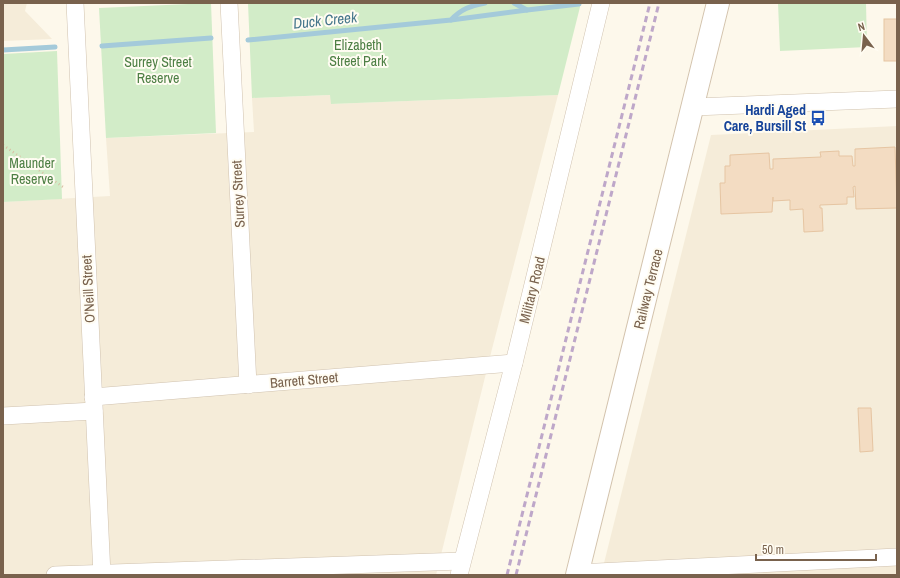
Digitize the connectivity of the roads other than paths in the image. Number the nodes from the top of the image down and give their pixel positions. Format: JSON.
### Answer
{"nodes":[{"id":1,"x":76,"y":3,"type":"edge"},
{"id":2,"x":229,"y":3,"type":"edge"},
{"id":3,"x":601,"y":3,"type":"edge"},
{"id":4,"x":718,"y":3,"type":"edge"},
{"id":5,"x":897,"y":99,"type":"edge"},
{"id":6,"x":694,"y":107,"type":"junction"},
{"id":7,"x":514,"y":364,"type":"junction"},
{"id":8,"x":248,"y":385,"type":"junction"},
{"id":9,"x":94,"y":404,"type":"junction"},
{"id":10,"x":3,"y":416,"type":"edge"},
{"id":11,"x":897,"y":557,"type":"edge"},
{"id":12,"x":460,"y":568,"type":"edge"},
{"id":13,"x":102,"y":574,"type":"edge"},
{"id":14,"x":577,"y":574,"type":"edge"},
{"id":15,"x":54,"y":575,"type":"edge"}],
"edges":[{"from":1,"to":9,"type":"street","name":"O'Neill Street"},
{"from":2,"to":8,"type":"street","name":"Surrey Street"},
{"from":3,"to":7,"type":"street","name":"Military Road"},
{"from":4,"to":6,"type":"main road","name":"Railway Terrace"},
{"from":5,"to":6,"type":"street"},
{"from":6,"to":14,"type":"main road","name":"Railway Terrace"},
{"from":7,"to":8,"type":"street","name":"Barrett Street"},
{"from":7,"to":12,"type":"street","name":"Military Road"},
{"from":8,"to":9,"type":"street","name":"Barrett Street"},
{"from":9,"to":10,"type":"street","name":"Barrett Street"},
{"from":9,"to":13,"type":"street","name":"O'Neill Street"},
{"from":11,"to":14,"type":"street"},
{"from":12,"to":13,"type":"street"},
{"from":13,"to":15,"type":"street"}]}
